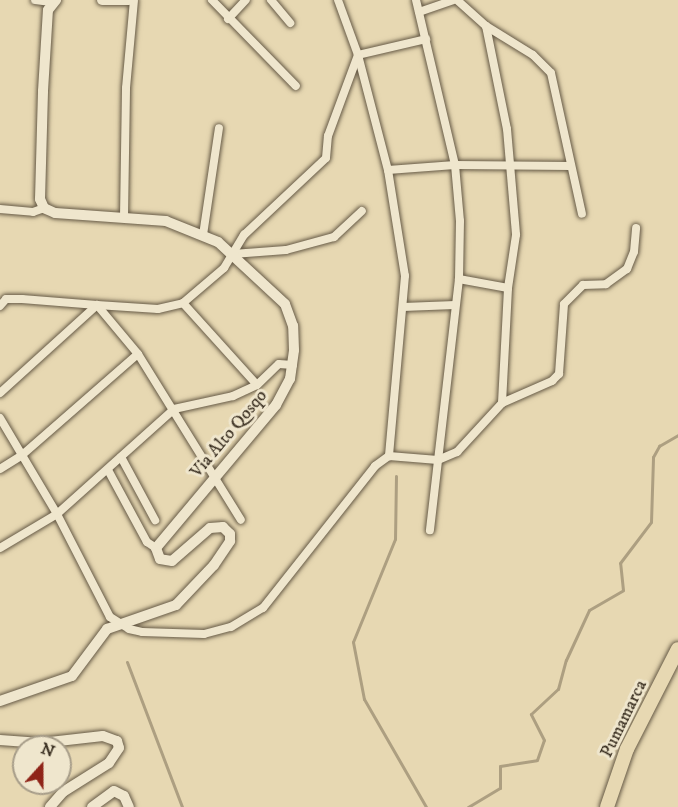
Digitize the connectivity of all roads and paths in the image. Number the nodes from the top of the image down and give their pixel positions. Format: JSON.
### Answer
{"nodes":[{"id":1,"x":35,"y":0,"type":"edge"},
{"id":2,"x":102,"y":0,"type":"edge"},
{"id":3,"x":129,"y":0,"type":"edge"},
{"id":4,"x":134,"y":0,"type":"edge"},
{"id":5,"x":212,"y":0,"type":"edge"},
{"id":6,"x":246,"y":0,"type":"edge"},
{"id":7,"x":271,"y":0,"type":"edge"},
{"id":8,"x":338,"y":0,"type":"edge"},
{"id":9,"x":416,"y":0,"type":"edge"},
{"id":10,"x":455,"y":0,"type":"edge"},
{"id":11,"x":50,"y":1,"type":"edge"},
{"id":12,"x":419,"y":12,"type":"junction"},
{"id":13,"x":228,"y":19,"type":"junction"},
{"id":14,"x":290,"y":23,"type":"dead end"},
{"id":15,"x":486,"y":26,"type":"junction"},
{"id":16,"x":426,"y":39,"type":"junction"},
{"id":17,"x":358,"y":55,"type":"junction"},
{"id":18,"x":296,"y":86,"type":"dead end"},
{"id":19,"x":219,"y":128,"type":"dead end"},
{"id":20,"x":455,"y":165,"type":"junction"},
{"id":21,"x":510,"y":165,"type":"junction"},
{"id":22,"x":571,"y":166,"type":"junction"},
{"id":23,"x":388,"y":170,"type":"junction"},
{"id":24,"x":44,"y":208,"type":"junction"},
{"id":25,"x":0,"y":209,"type":"edge"},
{"id":26,"x":362,"y":211,"type":"dead end"},
{"id":27,"x":582,"y":214,"type":"dead end"},
{"id":28,"x":124,"y":217,"type":"junction"},
{"id":29,"x":636,"y":228,"type":"dead end"},
{"id":30,"x":204,"y":235,"type":"junction"},
{"id":31,"x":233,"y":254,"type":"junction"},
{"id":32,"x":459,"y":279,"type":"junction"},
{"id":33,"x":508,"y":288,"type":"junction"},
{"id":34,"x":2,"y":301,"type":"edge"},
{"id":35,"x":183,"y":303,"type":"junction"},
{"id":36,"x":97,"y":305,"type":"junction"},
{"id":37,"x":455,"y":305,"type":"junction"},
{"id":38,"x":403,"y":307,"type":"junction"},
{"id":39,"x":138,"y":354,"type":"junction"},
{"id":40,"x":293,"y":365,"type":"junction"},
{"id":41,"x":257,"y":385,"type":"junction"},
{"id":42,"x":0,"y":393,"type":"edge"},
{"id":43,"x":501,"y":403,"type":"junction"},
{"id":44,"x":174,"y":409,"type":"junction"},
{"id":45,"x":0,"y":418,"type":"edge"},
{"id":46,"x":21,"y":456,"type":"junction"},
{"id":47,"x":389,"y":456,"type":"junction"},
{"id":48,"x":121,"y":457,"type":"junction"},
{"id":49,"x":438,"y":460,"type":"junction"},
{"id":50,"x":0,"y":469,"type":"edge"},
{"id":51,"x":108,"y":470,"type":"junction"},
{"id":52,"x":214,"y":475,"type":"junction"},
{"id":53,"x":57,"y":514,"type":"junction"},
{"id":54,"x":241,"y":519,"type":"dead end"},
{"id":55,"x":155,"y":520,"type":"dead end"},
{"id":56,"x":430,"y":530,"type":"dead end"},
{"id":57,"x":0,"y":548,"type":"edge"},
{"id":58,"x":156,"y":548,"type":"junction"},
{"id":59,"x":119,"y":625,"type":"junction"},
{"id":60,"x":678,"y":649,"type":"edge"},
{"id":61,"x":0,"y":701,"type":"edge"},
{"id":62,"x":0,"y":740,"type":"edge"},
{"id":63,"x":50,"y":807,"type":"edge"},
{"id":64,"x":92,"y":807,"type":"edge"},
{"id":65,"x":129,"y":807,"type":"edge"},
{"id":66,"x":607,"y":807,"type":"edge"}],
"edges":[{"from":1,"to":11,"type":"street"},
{"from":2,"to":3,"type":"street"},
{"from":4,"to":28,"type":"street"},
{"from":5,"to":13,"type":"street"},
{"from":6,"to":13,"type":"street"},
{"from":7,"to":14,"type":"street"},
{"from":8,"to":17,"type":"street"},
{"from":9,"to":12,"type":"street"},
{"from":10,"to":12,"type":"street"},
{"from":10,"to":15,"type":"street"},
{"from":11,"to":24,"type":"street"},
{"from":12,"to":16,"type":"street"},
{"from":13,"to":18,"type":"street"},
{"from":15,"to":21,"type":"street"},
{"from":15,"to":22,"type":"street"},
{"from":16,"to":17,"type":"street"},
{"from":16,"to":20,"type":"street"},
{"from":17,"to":23,"type":"street"},
{"from":17,"to":31,"type":"street"},
{"from":19,"to":30,"type":"street"},
{"from":20,"to":21,"type":"street"},
{"from":20,"to":23,"type":"street"},
{"from":20,"to":32,"type":"street"},
{"from":21,"to":22,"type":"street"},
{"from":21,"to":33,"type":"street"},
{"from":22,"to":27,"type":"street"},
{"from":23,"to":38,"type":"street"},
{"from":24,"to":25,"type":"street"},
{"from":24,"to":28,"type":"street","name":"Via Alto Qosqo"},
{"from":26,"to":31,"type":"street"},
{"from":28,"to":30,"type":"street","name":"Via Alto Qosqo"},
{"from":29,"to":43,"type":"street"},
{"from":30,"to":31,"type":"street","name":"Via Alto Qosqo"},
{"from":31,"to":35,"type":"street"},
{"from":31,"to":40,"type":"street","name":"Via Alto Qosqo"},
{"from":32,"to":33,"type":"street"},
{"from":32,"to":37,"type":"street"},
{"from":33,"to":43,"type":"street"},
{"from":34,"to":36,"type":"street"},
{"from":35,"to":36,"type":"street"},
{"from":35,"to":41,"type":"street"},
{"from":36,"to":39,"type":"street"},
{"from":36,"to":42,"type":"street"},
{"from":37,"to":38,"type":"street"},
{"from":37,"to":49,"type":"street"},
{"from":38,"to":47,"type":"street"},
{"from":39,"to":44,"type":"street"},
{"from":39,"to":46,"type":"street"},
{"from":40,"to":41,"type":"street"},
{"from":40,"to":52,"type":"street","name":"Via Alto Qosqo"},
{"from":41,"to":44,"type":"street"},
{"from":43,"to":49,"type":"street"},
{"from":44,"to":48,"type":"street"},
{"from":44,"to":52,"type":"street"},
{"from":45,"to":46,"type":"street"},
{"from":46,"to":50,"type":"street"},
{"from":46,"to":53,"type":"street"},
{"from":47,"to":49,"type":"street"},
{"from":47,"to":59,"type":"street"},
{"from":48,"to":51,"type":"street"},
{"from":48,"to":55,"type":"street"},
{"from":49,"to":56,"type":"street"},
{"from":51,"to":53,"type":"street"},
{"from":51,"to":58,"type":"street"},
{"from":52,"to":54,"type":"street"},
{"from":52,"to":58,"type":"street","name":"Via Alto Qosqo"},
{"from":53,"to":57,"type":"street"},
{"from":53,"to":59,"type":"street"},
{"from":58,"to":59,"type":"street"},
{"from":59,"to":61,"type":"street"},
{"from":60,"to":66,"type":"main road","name":"Pumamarca"},
{"from":62,"to":63,"type":"street"},
{"from":64,"to":65,"type":"street"}]}
